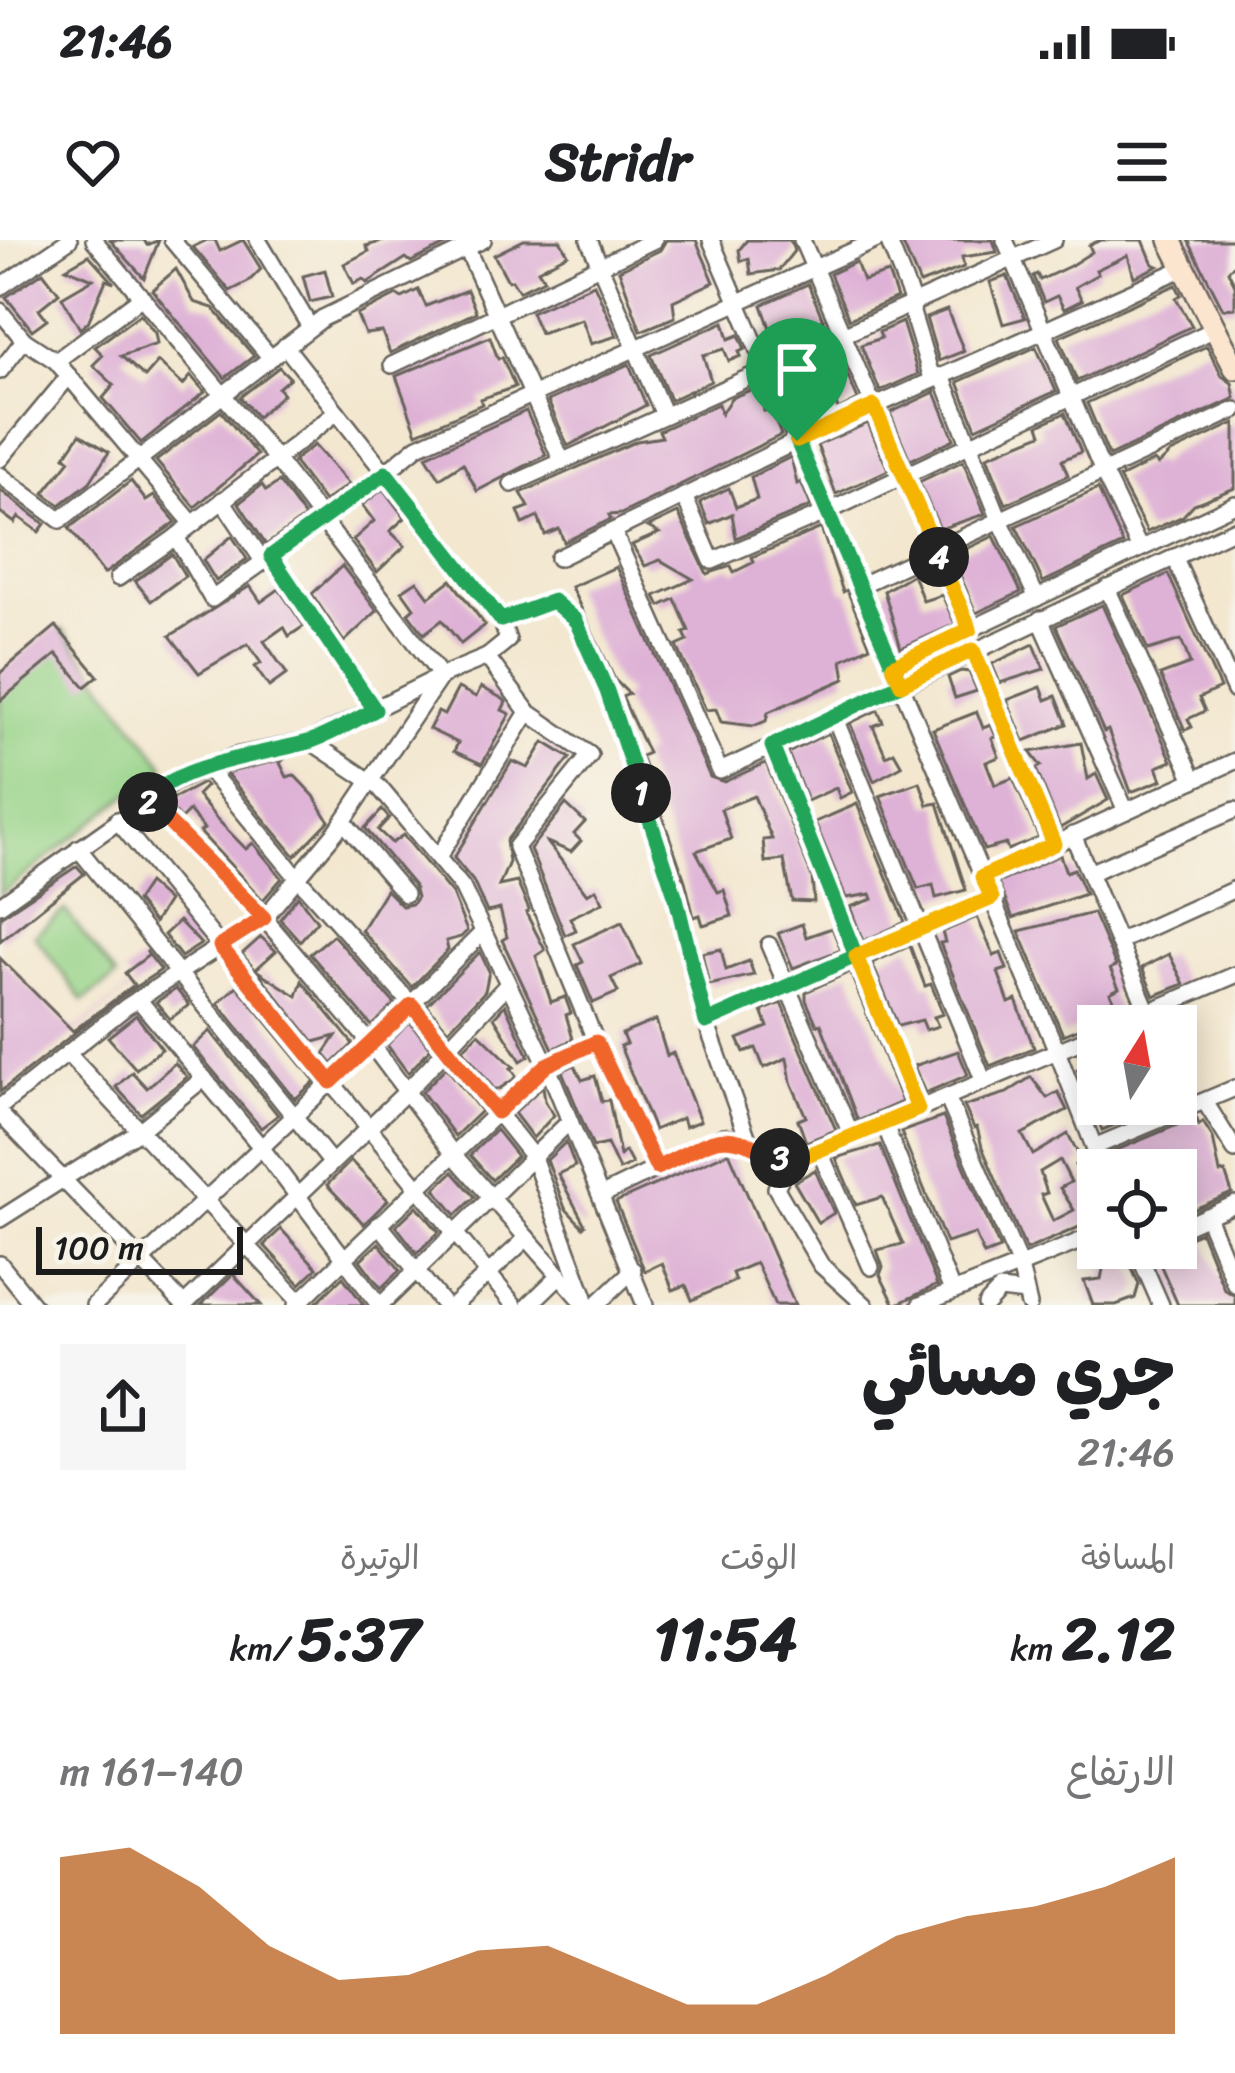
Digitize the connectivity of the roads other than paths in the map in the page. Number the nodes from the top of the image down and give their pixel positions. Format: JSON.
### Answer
{"nodes":[{"id":1,"x":70,"y":240,"type":"edge"},
{"id":2,"x":94,"y":240,"type":"edge"},
{"id":3,"x":172,"y":240,"type":"edge"},
{"id":4,"x":258,"y":240,"type":"edge"},
{"id":5,"x":483,"y":240,"type":"edge"},
{"id":6,"x":589,"y":240,"type":"edge"},
{"id":7,"x":654,"y":240,"type":"edge"},
{"id":8,"x":711,"y":240,"type":"edge"},
{"id":9,"x":802,"y":240,"type":"edge"},
{"id":10,"x":877,"y":240,"type":"edge"},
{"id":11,"x":888,"y":240,"type":"edge"},
{"id":12,"x":1005,"y":240,"type":"edge"},
{"id":13,"x":1054,"y":240,"type":"edge"},
{"id":14,"x":1170,"y":240,"type":"edge"},
{"id":15,"x":464,"y":244,"type":"edge"},
{"id":16,"x":1013,"y":258,"type":"junction"},
{"id":17,"x":600,"y":266,"type":"junction"},
{"id":18,"x":814,"y":268,"type":"junction"},
{"id":19,"x":1184,"y":268,"type":"junction"},
{"id":20,"x":0,"y":287,"type":"edge"},
{"id":21,"x":142,"y":297,"type":"junction"},
{"id":22,"x":738,"y":302,"type":"junction"},
{"id":23,"x":913,"y":303,"type":"junction"},
{"id":24,"x":0,"y":311,"type":"edge"},
{"id":25,"x":496,"y":315,"type":"junction"},
{"id":26,"x":310,"y":327,"type":"junction"},
{"id":27,"x":1215,"y":329,"type":"junction"},
{"id":28,"x":1044,"y":331,"type":"junction"},
{"id":29,"x":843,"y":335,"type":"junction"},
{"id":30,"x":24,"y":340,"type":"junction"},
{"id":31,"x":285,"y":346,"type":"junction"},
{"id":32,"x":635,"y":348,"type":"junction"},
{"id":33,"x":270,"y":358,"type":"junction"},
{"id":34,"x":56,"y":361,"type":"junction"},
{"id":35,"x":392,"y":365,"type":"dead end"},
{"id":36,"x":1235,"y":368,"type":"edge"},
{"id":37,"x":766,"y":369,"type":"junction"},
{"id":38,"x":0,"y":370,"type":"edge"},
{"id":39,"x":69,"y":376,"type":"junction"},
{"id":40,"x":942,"y":376,"type":"junction"},
{"id":41,"x":224,"y":394,"type":"junction"},
{"id":42,"x":532,"y":394,"type":"junction"},
{"id":43,"x":1071,"y":397,"type":"junction"},
{"id":44,"x":874,"y":406,"type":"junction"},
{"id":45,"x":1235,"y":410,"type":"edge"},
{"id":46,"x":338,"y":412,"type":"junction"},
{"id":47,"x":664,"y":415,"type":"junction"},
{"id":48,"x":797,"y":441,"type":"junction"},
{"id":49,"x":970,"y":445,"type":"junction"},
{"id":50,"x":0,"y":459,"type":"edge"},
{"id":51,"x":276,"y":459,"type":"junction"},
{"id":52,"x":140,"y":461,"type":"junction"},
{"id":53,"x":562,"y":461,"type":"junction"},
{"id":54,"x":1103,"y":472,"type":"junction"},
{"id":55,"x":386,"y":473,"type":"junction"},
{"id":56,"x":0,"y":475,"type":"edge"},
{"id":57,"x":904,"y":476,"type":"junction"},
{"id":58,"x":512,"y":484,"type":"dead end"},
{"id":59,"x":684,"y":496,"type":"junction"},
{"id":60,"x":223,"y":500,"type":"junction"},
{"id":61,"x":1235,"y":504,"type":"edge"},
{"id":62,"x":827,"y":512,"type":"junction"},
{"id":63,"x":322,"y":519,"type":"junction"},
{"id":64,"x":1000,"y":520,"type":"junction"},
{"id":65,"x":193,"y":524,"type":"junction"},
{"id":66,"x":1235,"y":529,"type":"edge"},
{"id":67,"x":613,"y":531,"type":"junction"},
{"id":68,"x":176,"y":537,"type":"junction"},
{"id":69,"x":1140,"y":549,"type":"junction"},
{"id":70,"x":936,"y":550,"type":"junction"},
{"id":71,"x":1174,"y":557,"type":"junction"},
{"id":72,"x":267,"y":558,"type":"junction"},
{"id":73,"x":558,"y":558,"type":"dead end"},
{"id":74,"x":118,"y":578,"type":"dead end"},
{"id":75,"x":859,"y":586,"type":"junction"},
{"id":76,"x":1107,"y":588,"type":"junction"},
{"id":77,"x":1037,"y":598,"type":"junction"},
{"id":78,"x":501,"y":620,"type":"junction"},
{"id":79,"x":1040,"y":620,"type":"junction"},
{"id":80,"x":970,"y":629,"type":"junction"},
{"id":81,"x":973,"y":650,"type":"junction"},
{"id":82,"x":487,"y":657,"type":"junction"},
{"id":83,"x":893,"y":666,"type":"junction"},
{"id":84,"x":441,"y":676,"type":"junction"},
{"id":85,"x":901,"y":684,"type":"junction"},
{"id":86,"x":1235,"y":691,"type":"edge"},
{"id":87,"x":375,"y":710,"type":"junction"},
{"id":88,"x":528,"y":712,"type":"junction"},
{"id":89,"x":834,"y":716,"type":"junction"},
{"id":90,"x":310,"y":741,"type":"junction"},
{"id":91,"x":772,"y":746,"type":"junction"},
{"id":92,"x":1235,"y":760,"type":"edge"},
{"id":93,"x":207,"y":768,"type":"junction"},
{"id":94,"x":369,"y":780,"type":"junction"},
{"id":95,"x":1194,"y":780,"type":"junction"},
{"id":96,"x":146,"y":800,"type":"junction"},
{"id":97,"x":1235,"y":810,"type":"edge"},
{"id":98,"x":1126,"y":811,"type":"junction"},
{"id":99,"x":118,"y":820,"type":"junction"},
{"id":100,"x":343,"y":821,"type":"junction"},
{"id":101,"x":1073,"y":835,"type":"junction"},
{"id":102,"x":1054,"y":844,"type":"junction"},
{"id":103,"x":78,"y":848,"type":"junction"},
{"id":104,"x":438,"y":858,"type":"junction"},
{"id":105,"x":1089,"y":873,"type":"junction"},
{"id":106,"x":297,"y":877,"type":"junction"},
{"id":107,"x":982,"y":877,"type":"junction"},
{"id":108,"x":1235,"y":889,"type":"edge"},
{"id":109,"x":405,"y":894,"type":"dead end"},
{"id":110,"x":992,"y":898,"type":"junction"},
{"id":111,"x":0,"y":905,"type":"edge"},
{"id":112,"x":264,"y":918,"type":"junction"},
{"id":113,"x":921,"y":928,"type":"junction"},
{"id":114,"x":483,"y":932,"type":"junction"},
{"id":115,"x":1118,"y":942,"type":"junction"},
{"id":116,"x":769,"y":945,"type":"dead end"},
{"id":117,"x":220,"y":946,"type":"junction"},
{"id":118,"x":856,"y":956,"type":"junction"},
{"id":119,"x":177,"y":972,"type":"junction"},
{"id":120,"x":1235,"y":975,"type":"edge"},
{"id":121,"x":508,"y":984,"type":"junction"},
{"id":122,"x":787,"y":986,"type":"junction"},
{"id":123,"x":138,"y":999,"type":"junction"},
{"id":124,"x":412,"y":1005,"type":"junction"},
{"id":125,"x":1145,"y":1005,"type":"edge"},
{"id":126,"x":1164,"y":1005,"type":"edge"},
{"id":127,"x":706,"y":1022,"type":"junction"},
{"id":128,"x":596,"y":1042,"type":"junction"},
{"id":129,"x":1077,"y":1043,"type":"edge"},
{"id":130,"x":371,"y":1044,"type":"junction"},
{"id":131,"x":447,"y":1048,"type":"junction"},
{"id":132,"x":1057,"y":1052,"type":"junction"},
{"id":133,"x":68,"y":1054,"type":"junction"},
{"id":134,"x":547,"y":1065,"type":"junction"},
{"id":135,"x":204,"y":1078,"type":"junction"},
{"id":136,"x":331,"y":1082,"type":"junction"},
{"id":137,"x":984,"y":1082,"type":"junction"},
{"id":138,"x":1235,"y":1088,"type":"edge"},
{"id":139,"x":406,"y":1092,"type":"junction"},
{"id":140,"x":947,"y":1097,"type":"junction"},
{"id":141,"x":1205,"y":1102,"type":"junction"},
{"id":142,"x":918,"y":1109,"type":"junction"},
{"id":143,"x":0,"y":1111,"type":"edge"},
{"id":144,"x":497,"y":1112,"type":"junction"},
{"id":145,"x":294,"y":1117,"type":"junction"},
{"id":146,"x":571,"y":1121,"type":"junction"},
{"id":147,"x":884,"y":1123,"type":"junction"},
{"id":148,"x":368,"y":1127,"type":"junction"},
{"id":149,"x":140,"y":1131,"type":"junction"},
{"id":150,"x":852,"y":1136,"type":"junction"},
{"id":151,"x":749,"y":1142,"type":"junction"},
{"id":152,"x":261,"y":1147,"type":"junction"},
{"id":153,"x":1094,"y":1147,"type":"joint"},
{"id":154,"x":819,"y":1150,"type":"junction"},
{"id":155,"x":1235,"y":1150,"type":"edge"},
{"id":156,"x":453,"y":1154,"type":"junction"},
{"id":157,"x":533,"y":1157,"type":"junction"},
{"id":158,"x":331,"y":1162,"type":"junction"},
{"id":159,"x":788,"y":1163,"type":"junction"},
{"id":160,"x":657,"y":1168,"type":"junction"},
{"id":161,"x":63,"y":1180,"type":"junction"},
{"id":162,"x":418,"y":1188,"type":"junction"},
{"id":163,"x":297,"y":1195,"type":"junction"},
{"id":164,"x":602,"y":1195,"type":"junction"},
{"id":165,"x":492,"y":1197,"type":"junction"},
{"id":166,"x":205,"y":1201,"type":"junction"},
{"id":167,"x":1235,"y":1204,"type":"edge"},
{"id":168,"x":1207,"y":1216,"type":"junction"},
{"id":169,"x":0,"y":1219,"type":"edge"},
{"id":170,"x":1197,"y":1221,"type":"edge"},
{"id":171,"x":380,"y":1224,"type":"junction"},
{"id":172,"x":455,"y":1233,"type":"junction"},
{"id":173,"x":527,"y":1238,"type":"junction"},
{"id":174,"x":1077,"y":1243,"type":"edge"},
{"id":175,"x":246,"y":1244,"type":"junction"},
{"id":176,"x":344,"y":1258,"type":"junction"},
{"id":177,"x":142,"y":1261,"type":"junction"},
{"id":178,"x":0,"y":1264,"type":"edge"},
{"id":179,"x":1020,"y":1266,"type":"junction"},
{"id":180,"x":871,"y":1268,"type":"dead end"},
{"id":181,"x":1145,"y":1269,"type":"edge"},
{"id":182,"x":633,"y":1270,"type":"junction"},
{"id":183,"x":417,"y":1271,"type":"junction"},
{"id":184,"x":488,"y":1274,"type":"junction"},
{"id":185,"x":560,"y":1275,"type":"junction"},
{"id":186,"x":1235,"y":1284,"type":"edge"},
{"id":187,"x":952,"y":1291,"type":"junction"},
{"id":188,"x":1028,"y":1299,"type":"edge"},
{"id":189,"x":299,"y":1304,"type":"edge"},
{"id":190,"x":33,"y":1305,"type":"edge"},
{"id":191,"x":94,"y":1305,"type":"edge"},
{"id":192,"x":380,"y":1305,"type":"edge"},
{"id":193,"x":444,"y":1305,"type":"edge"},
{"id":194,"x":454,"y":1305,"type":"edge"},
{"id":195,"x":514,"y":1305,"type":"edge"},
{"id":196,"x":530,"y":1305,"type":"edge"},
{"id":197,"x":590,"y":1305,"type":"edge"},
{"id":198,"x":645,"y":1305,"type":"edge"},
{"id":199,"x":865,"y":1305,"type":"edge"},
{"id":200,"x":920,"y":1305,"type":"edge"},
{"id":201,"x":986,"y":1305,"type":"edge"},
{"id":202,"x":1161,"y":1305,"type":"edge"}],
"edges":[{"from":1,"to":20,"type":"street"},
{"from":2,"to":21,"type":"street"},
{"from":3,"to":33,"type":"street"},
{"from":4,"to":26,"type":"street"},
{"from":5,"to":15,"type":"street"},
{"from":6,"to":17,"type":"street"},
{"from":7,"to":17,"type":"street"},
{"from":8,"to":22,"type":"street"},
{"from":9,"to":18,"type":"street"},
{"from":10,"to":18,"type":"street"},
{"from":11,"to":23,"type":"street"},
{"from":12,"to":16,"type":"street"},
{"from":13,"to":16,"type":"street"},
{"from":14,"to":19,"type":"street"},
{"from":15,"to":25,"type":"street"},
{"from":15,"to":26,"type":"street"},
{"from":16,"to":23,"type":"street"},
{"from":16,"to":28,"type":"street"},
{"from":17,"to":25,"type":"street"},
{"from":17,"to":32,"type":"street"},
{"from":18,"to":22,"type":"street"},
{"from":18,"to":29,"type":"street"},
{"from":19,"to":27,"type":"street"},
{"from":19,"to":28,"type":"street"},
{"from":21,"to":34,"type":"street"},
{"from":21,"to":41,"type":"street"},
{"from":22,"to":32,"type":"street"},
{"from":22,"to":37,"type":"street"},
{"from":23,"to":29,"type":"street"},
{"from":23,"to":40,"type":"street"},
{"from":24,"to":30,"type":"street"},
{"from":25,"to":35,"type":"street"},
{"from":25,"to":42,"type":"street"},
{"from":26,"to":31,"type":"street"},
{"from":27,"to":36,"type":"street"},
{"from":27,"to":43,"type":"street"},
{"from":28,"to":40,"type":"street"},
{"from":28,"to":43,"type":"street"},
{"from":29,"to":37,"type":"street"},
{"from":29,"to":44,"type":"street"},
{"from":30,"to":34,"type":"street"},
{"from":30,"to":38,"type":"street"},
{"from":31,"to":33,"type":"street"},
{"from":31,"to":46,"type":"street"},
{"from":32,"to":42,"type":"street"},
{"from":32,"to":47,"type":"street"},
{"from":33,"to":41,"type":"street"},
{"from":34,"to":39,"type":"street"},
{"from":37,"to":47,"type":"street"},
{"from":37,"to":48,"type":"street"},
{"from":39,"to":50,"type":"street"},
{"from":39,"to":52,"type":"street"},
{"from":40,"to":44,"type":"street"},
{"from":40,"to":49,"type":"street"},
{"from":41,"to":51,"type":"street"},
{"from":41,"to":52,"type":"street"},
{"from":42,"to":53,"type":"street"},
{"from":42,"to":55,"type":"street"},
{"from":43,"to":49,"type":"street"},
{"from":43,"to":54,"type":"street"},
{"from":44,"to":48,"type":"street"},
{"from":44,"to":57,"type":"street"},
{"from":45,"to":54,"type":"street"},
{"from":46,"to":51,"type":"street"},
{"from":46,"to":55,"type":"street"},
{"from":47,"to":53,"type":"street"},
{"from":48,"to":59,"type":"street"},
{"from":48,"to":62,"type":"street"},
{"from":49,"to":57,"type":"street"},
{"from":49,"to":64,"type":"street"},
{"from":51,"to":60,"type":"street"},
{"from":51,"to":63,"type":"street"},
{"from":52,"to":56,"type":"street"},
{"from":52,"to":65,"type":"street"},
{"from":53,"to":58,"type":"street"},
{"from":54,"to":64,"type":"street"},
{"from":54,"to":69,"type":"street"},
{"from":55,"to":63,"type":"street"},
{"from":55,"to":78,"type":"street"},
{"from":57,"to":62,"type":"street"},
{"from":57,"to":70,"type":"street"},
{"from":59,"to":62,"type":"street"},
{"from":59,"to":67,"type":"street"},
{"from":60,"to":65,"type":"street"},
{"from":60,"to":72,"type":"street"},
{"from":61,"to":69,"type":"street"},
{"from":62,"to":75,"type":"street"},
{"from":63,"to":72,"type":"street"},
{"from":63,"to":84,"type":"street"},
{"from":64,"to":70,"type":"street"},
{"from":64,"to":77,"type":"street"},
{"from":65,"to":68,"type":"street"},
{"from":66,"to":71,"type":"street"},
{"from":67,"to":73,"type":"street"},
{"from":67,"to":91,"type":"street"},
{"from":68,"to":72,"type":"street"},
{"from":68,"to":74,"type":"street"},
{"from":69,"to":77,"type":"street"},
{"from":70,"to":75,"type":"street"},
{"from":70,"to":80,"type":"street"},
{"from":71,"to":76,"type":"street"},
{"from":71,"to":86,"type":"street"},
{"from":72,"to":87,"type":"street"},
{"from":75,"to":83,"type":"street"},
{"from":76,"to":79,"type":"street"},
{"from":76,"to":95,"type":"street"},
{"from":77,"to":80,"type":"street"},
{"from":78,"to":82,"type":"street"},
{"from":78,"to":127,"type":"street"},
{"from":79,"to":81,"type":"street"},
{"from":79,"to":98,"type":"street"},
{"from":80,"to":83,"type":"street"},
{"from":81,"to":85,"type":"street"},
{"from":81,"to":102,"type":"street"},
{"from":82,"to":84,"type":"street"},
{"from":82,"to":88,"type":"street"},
{"from":83,"to":85,"type":"street"},
{"from":84,"to":87,"type":"street"},
{"from":84,"to":94,"type":"street"},
{"from":85,"to":89,"type":"street"},
{"from":85,"to":107,"type":"street"},
{"from":87,"to":90,"type":"street"},
{"from":88,"to":104,"type":"street"},
{"from":88,"to":128,"type":"street"},
{"from":89,"to":91,"type":"street"},
{"from":89,"to":113,"type":"street"},
{"from":90,"to":93,"type":"street"},
{"from":90,"to":94,"type":"street"},
{"from":91,"to":118,"type":"street"},
{"from":92,"to":95,"type":"street"},
{"from":93,"to":96,"type":"street"},
{"from":93,"to":106,"type":"street"},
{"from":94,"to":100,"type":"street"},
{"from":94,"to":104,"type":"street"},
{"from":95,"to":98,"type":"street"},
{"from":96,"to":99,"type":"street"},
{"from":96,"to":112,"type":"street"},
{"from":97,"to":105,"type":"street"},
{"from":98,"to":101,"type":"street"},
{"from":99,"to":103,"type":"street"},
{"from":99,"to":117,"type":"street"},
{"from":100,"to":106,"type":"street"},
{"from":100,"to":109,"type":"street"},
{"from":101,"to":102,"type":"street"},
{"from":101,"to":105,"type":"street"},
{"from":102,"to":107,"type":"street"},
{"from":103,"to":111,"type":"street"},
{"from":103,"to":119,"type":"street"},
{"from":104,"to":114,"type":"street"},
{"from":105,"to":115,"type":"street"},
{"from":106,"to":112,"type":"street"},
{"from":106,"to":124,"type":"street"},
{"from":107,"to":110,"type":"street"},
{"from":108,"to":115,"type":"street"},
{"from":110,"to":113,"type":"street"},
{"from":110,"to":132,"type":"street"},
{"from":112,"to":117,"type":"street"},
{"from":112,"to":130,"type":"street"},
{"from":113,"to":118,"type":"street"},
{"from":113,"to":137,"type":"street"},
{"from":114,"to":121,"type":"street"},
{"from":114,"to":124,"type":"street"},
{"from":115,"to":125,"type":"street"},
{"from":116,"to":122,"type":"street"},
{"from":117,"to":119,"type":"street"},
{"from":117,"to":136,"type":"street"},
{"from":118,"to":122,"type":"street"},
{"from":118,"to":142,"type":"street"},
{"from":119,"to":123,"type":"street"},
{"from":119,"to":145,"type":"street"},
{"from":120,"to":126,"type":"street"},
{"from":121,"to":131,"type":"street"},
{"from":121,"to":134,"type":"street"},
{"from":122,"to":127,"type":"street"},
{"from":122,"to":150,"type":"street"},
{"from":123,"to":133,"type":"street"},
{"from":123,"to":135,"type":"street"},
{"from":124,"to":130,"type":"street"},
{"from":124,"to":131,"type":"street"},
{"from":127,"to":151,"type":"street"},
{"from":128,"to":134,"type":"street"},
{"from":128,"to":160,"type":"street"},
{"from":129,"to":132,"type":"street"},
{"from":130,"to":136,"type":"street"},
{"from":130,"to":139,"type":"street"},
{"from":131,"to":139,"type":"street"},
{"from":131,"to":144,"type":"street"},
{"from":132,"to":137,"type":"street"},
{"from":132,"to":153,"type":"street"},
{"from":133,"to":143,"type":"street"},
{"from":133,"to":149,"type":"street"},
{"from":134,"to":144,"type":"street"},
{"from":134,"to":146,"type":"street"},
{"from":135,"to":149,"type":"street"},
{"from":135,"to":152,"type":"street"},
{"from":136,"to":145,"type":"street"},
{"from":136,"to":148,"type":"street"},
{"from":137,"to":140,"type":"street"},
{"from":138,"to":141,"type":"street"},
{"from":139,"to":148,"type":"street"},
{"from":139,"to":156,"type":"street"},
{"from":140,"to":142,"type":"street"},
{"from":140,"to":179,"type":"street"},
{"from":141,"to":153,"type":"street"},
{"from":141,"to":155,"type":"street"},
{"from":142,"to":147,"type":"street"},
{"from":143,"to":161,"type":"street"},
{"from":144,"to":156,"type":"street"},
{"from":144,"to":157,"type":"street"},
{"from":145,"to":152,"type":"street"},
{"from":145,"to":158,"type":"street"},
{"from":146,"to":157,"type":"street"},
{"from":146,"to":164,"type":"street"},
{"from":147,"to":150,"type":"street"},
{"from":147,"to":187,"type":"street"},
{"from":148,"to":158,"type":"street"},
{"from":148,"to":162,"type":"street"},
{"from":149,"to":161,"type":"street"},
{"from":149,"to":166,"type":"street"},
{"from":150,"to":154,"type":"street"},
{"from":151,"to":159,"type":"street"},
{"from":151,"to":160,"type":"street"},
{"from":152,"to":163,"type":"street"},
{"from":152,"to":166,"type":"street"},
{"from":154,"to":159,"type":"street"},
{"from":154,"to":180,"type":"street"},
{"from":156,"to":162,"type":"street"},
{"from":156,"to":165,"type":"street"},
{"from":157,"to":165,"type":"street"},
{"from":157,"to":197,"type":"street"},
{"from":158,"to":163,"type":"street"},
{"from":159,"to":199,"type":"street"},
{"from":160,"to":164,"type":"street"},
{"from":161,"to":169,"type":"street"},
{"from":161,"to":177,"type":"street"},
{"from":162,"to":171,"type":"street"},
{"from":162,"to":172,"type":"street"},
{"from":163,"to":175,"type":"street"},
{"from":163,"to":176,"type":"street"},
{"from":164,"to":182,"type":"street"},
{"from":165,"to":172,"type":"street"},
{"from":165,"to":173,"type":"street"},
{"from":166,"to":175,"type":"street"},
{"from":166,"to":177,"type":"street"},
{"from":167,"to":168,"type":"street"},
{"from":168,"to":170,"type":"street"},
{"from":168,"to":186,"type":"street"},
{"from":171,"to":176,"type":"street"},
{"from":171,"to":183,"type":"street"},
{"from":172,"to":183,"type":"street"},
{"from":172,"to":184,"type":"street"},
{"from":173,"to":184,"type":"street"},
{"from":173,"to":185,"type":"street"},
{"from":174,"to":179,"type":"street"},
{"from":175,"to":177,"type":"street"},
{"from":175,"to":189,"type":"street"},
{"from":176,"to":189,"type":"street"},
{"from":176,"to":192,"type":"street"},
{"from":177,"to":191,"type":"street"},
{"from":178,"to":190,"type":"street"},
{"from":179,"to":187,"type":"street"},
{"from":179,"to":188,"type":"street"},
{"from":181,"to":202,"type":"street"},
{"from":182,"to":197,"type":"street"},
{"from":182,"to":198,"type":"street"},
{"from":183,"to":192,"type":"street"},
{"from":183,"to":193,"type":"street"},
{"from":184,"to":194,"type":"street"},
{"from":184,"to":195,"type":"street"},
{"from":185,"to":196,"type":"street"},
{"from":185,"to":197,"type":"street"},
{"from":187,"to":200,"type":"street"},
{"from":188,"to":201,"type":"street"}]}
